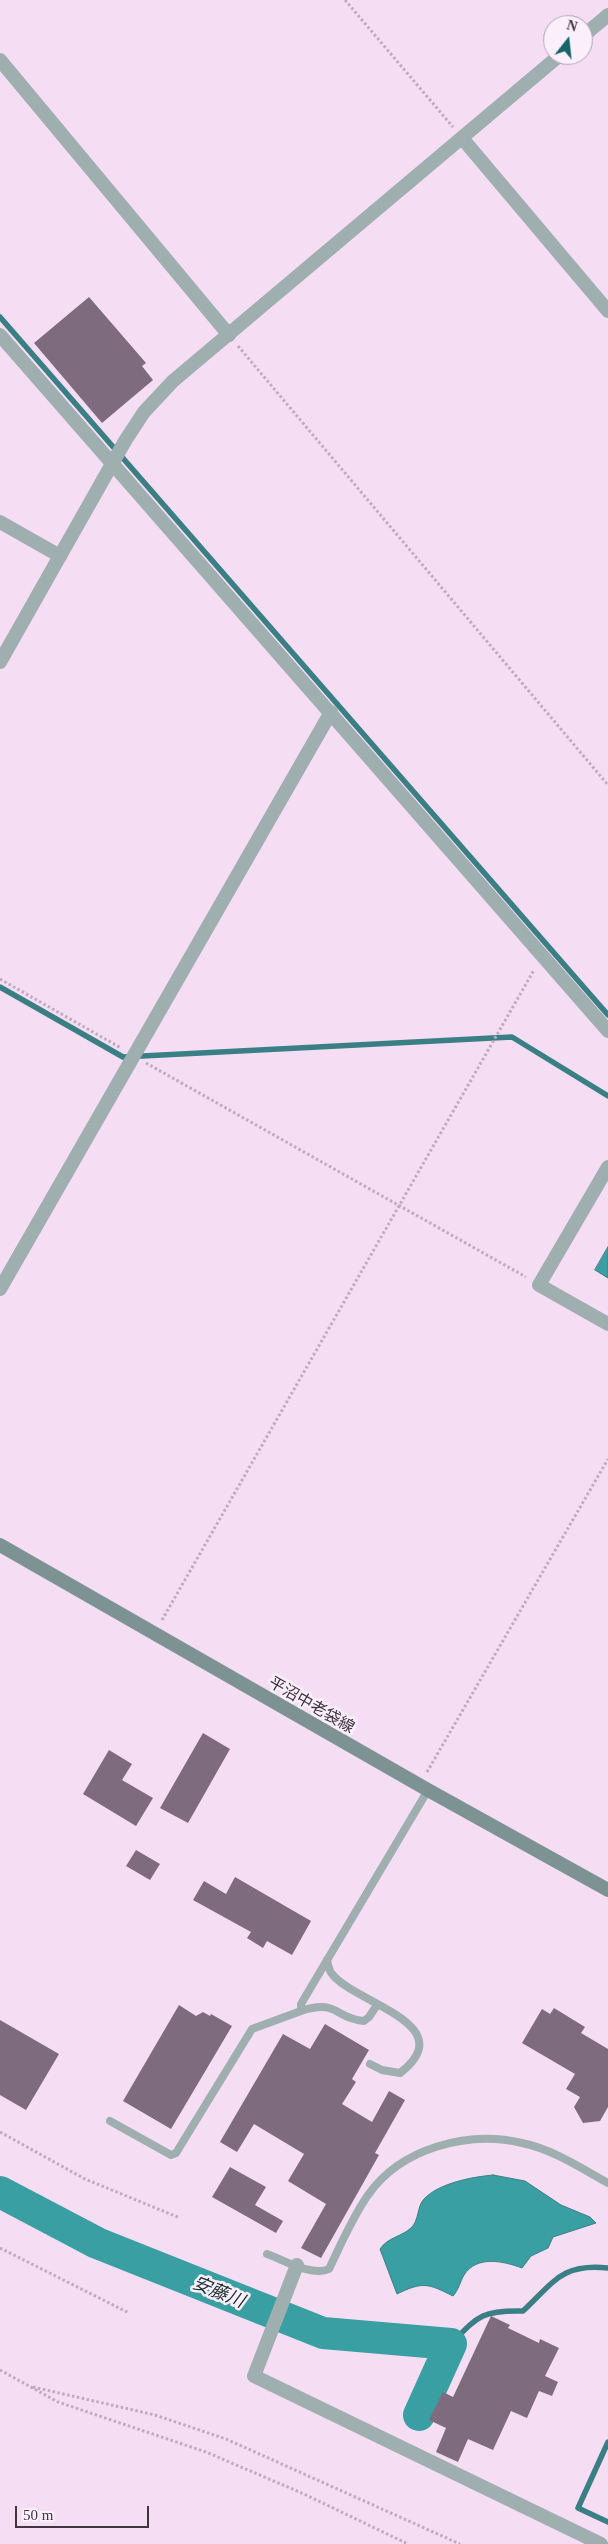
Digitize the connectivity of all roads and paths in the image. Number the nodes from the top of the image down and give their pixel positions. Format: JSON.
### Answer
{"nodes":[{"id":1,"x":345,"y":0,"type":"edge"},
{"id":2,"x":608,"y":15,"type":"edge"},
{"id":3,"x":593,"y":28,"type":"edge"},
{"id":4,"x":0,"y":60,"type":"edge"},
{"id":5,"x":548,"y":65,"type":"edge"},
{"id":6,"x":462,"y":138,"type":"junction"},
{"id":7,"x":608,"y":311,"type":"edge"},
{"id":8,"x":0,"y":335,"type":"edge"},
{"id":9,"x":229,"y":335,"type":"junction"},
{"id":10,"x":112,"y":464,"type":"junction"},
{"id":11,"x":0,"y":522,"type":"edge"},
{"id":12,"x":60,"y":556,"type":"junction"},
{"id":13,"x":0,"y":662,"type":"edge"},
{"id":14,"x":331,"y":712,"type":"junction"},
{"id":15,"x":608,"y":785,"type":"edge"},
{"id":16,"x":542,"y":956,"type":"junction"},
{"id":17,"x":0,"y":979,"type":"edge"},
{"id":18,"x":608,"y":1031,"type":"edge"},
{"id":19,"x":132,"y":1055,"type":"junction"},
{"id":20,"x":608,"y":1167,"type":"edge"},
{"id":21,"x":399,"y":1207,"type":"junction"},
{"id":22,"x":540,"y":1285,"type":"junction"},
{"id":23,"x":0,"y":1288,"type":"edge"},
{"id":24,"x":608,"y":1324,"type":"edge"},
{"id":25,"x":608,"y":1459,"type":"edge"},
{"id":26,"x":0,"y":1545,"type":"edge"},
{"id":27,"x":154,"y":1634,"type":"junction"},
{"id":28,"x":424,"y":1788,"type":"junction"},
{"id":29,"x":608,"y":1890,"type":"edge"},
{"id":30,"x":327,"y":1960,"type":"junction"},
{"id":31,"x":377,"y":2005,"type":"junction"},
{"id":32,"x":301,"y":2011,"type":"junction"},
{"id":33,"x":370,"y":2064,"type":"dead end"},
{"id":34,"x":110,"y":2121,"type":"dead end"},
{"id":35,"x":0,"y":2132,"type":"edge"},
{"id":36,"x":608,"y":2183,"type":"edge"},
{"id":37,"x":180,"y":2218,"type":"dead end"},
{"id":38,"x":0,"y":2248,"type":"edge"},
{"id":39,"x":267,"y":2254,"type":"dead end"},
{"id":40,"x":297,"y":2265,"type":"junction"},
{"id":41,"x":129,"y":2313,"type":"dead end"},
{"id":42,"x":0,"y":2370,"type":"edge"},
{"id":43,"x":33,"y":2387,"type":"junction"},
{"id":44,"x":408,"y":2544,"type":"edge"},
{"id":45,"x":460,"y":2544,"type":"edge"},
{"id":46,"x":601,"y":2544,"type":"edge"}],
"edges":[{"from":1,"to":6,"type":"path"},
{"from":2,"to":3,"type":"street"},
{"from":4,"to":9,"type":"street"},
{"from":5,"to":6,"type":"street"},
{"from":6,"to":7,"type":"street"},
{"from":6,"to":9,"type":"street"},
{"from":8,"to":10,"type":"street"},
{"from":9,"to":10,"type":"street"},
{"from":9,"to":15,"type":"path"},
{"from":10,"to":12,"type":"street"},
{"from":10,"to":14,"type":"street"},
{"from":11,"to":12,"type":"street"},
{"from":12,"to":13,"type":"street"},
{"from":14,"to":16,"type":"street"},
{"from":14,"to":19,"type":"street"},
{"from":16,"to":18,"type":"street"},
{"from":16,"to":21,"type":"path"},
{"from":17,"to":19,"type":"path"},
{"from":19,"to":21,"type":"path"},
{"from":19,"to":23,"type":"street"},
{"from":20,"to":22,"type":"street"},
{"from":21,"to":22,"type":"path"},
{"from":21,"to":27,"type":"path"},
{"from":22,"to":24,"type":"street"},
{"from":25,"to":28,"type":"path"},
{"from":26,"to":27,"type":"main road","name":"平沼中老袋線"},
{"from":27,"to":28,"type":"main road","name":"平沼中老袋線"},
{"from":28,"to":29,"type":"main road","name":"平沼中老袋線"},
{"from":28,"to":30,"type":"lane"},
{"from":30,"to":31,"type":"lane"},
{"from":30,"to":32,"type":"lane"},
{"from":31,"to":32,"type":"lane"},
{"from":31,"to":33,"type":"lane"},
{"from":32,"to":34,"type":"lane"},
{"from":35,"to":37,"type":"path"},
{"from":36,"to":40,"type":"lane"},
{"from":38,"to":41,"type":"path"},
{"from":39,"to":40,"type":"lane"},
{"from":40,"to":46,"type":"street"},
{"from":42,"to":43,"type":"path"},
{"from":43,"to":44,"type":"path"},
{"from":43,"to":45,"type":"path"}]}
